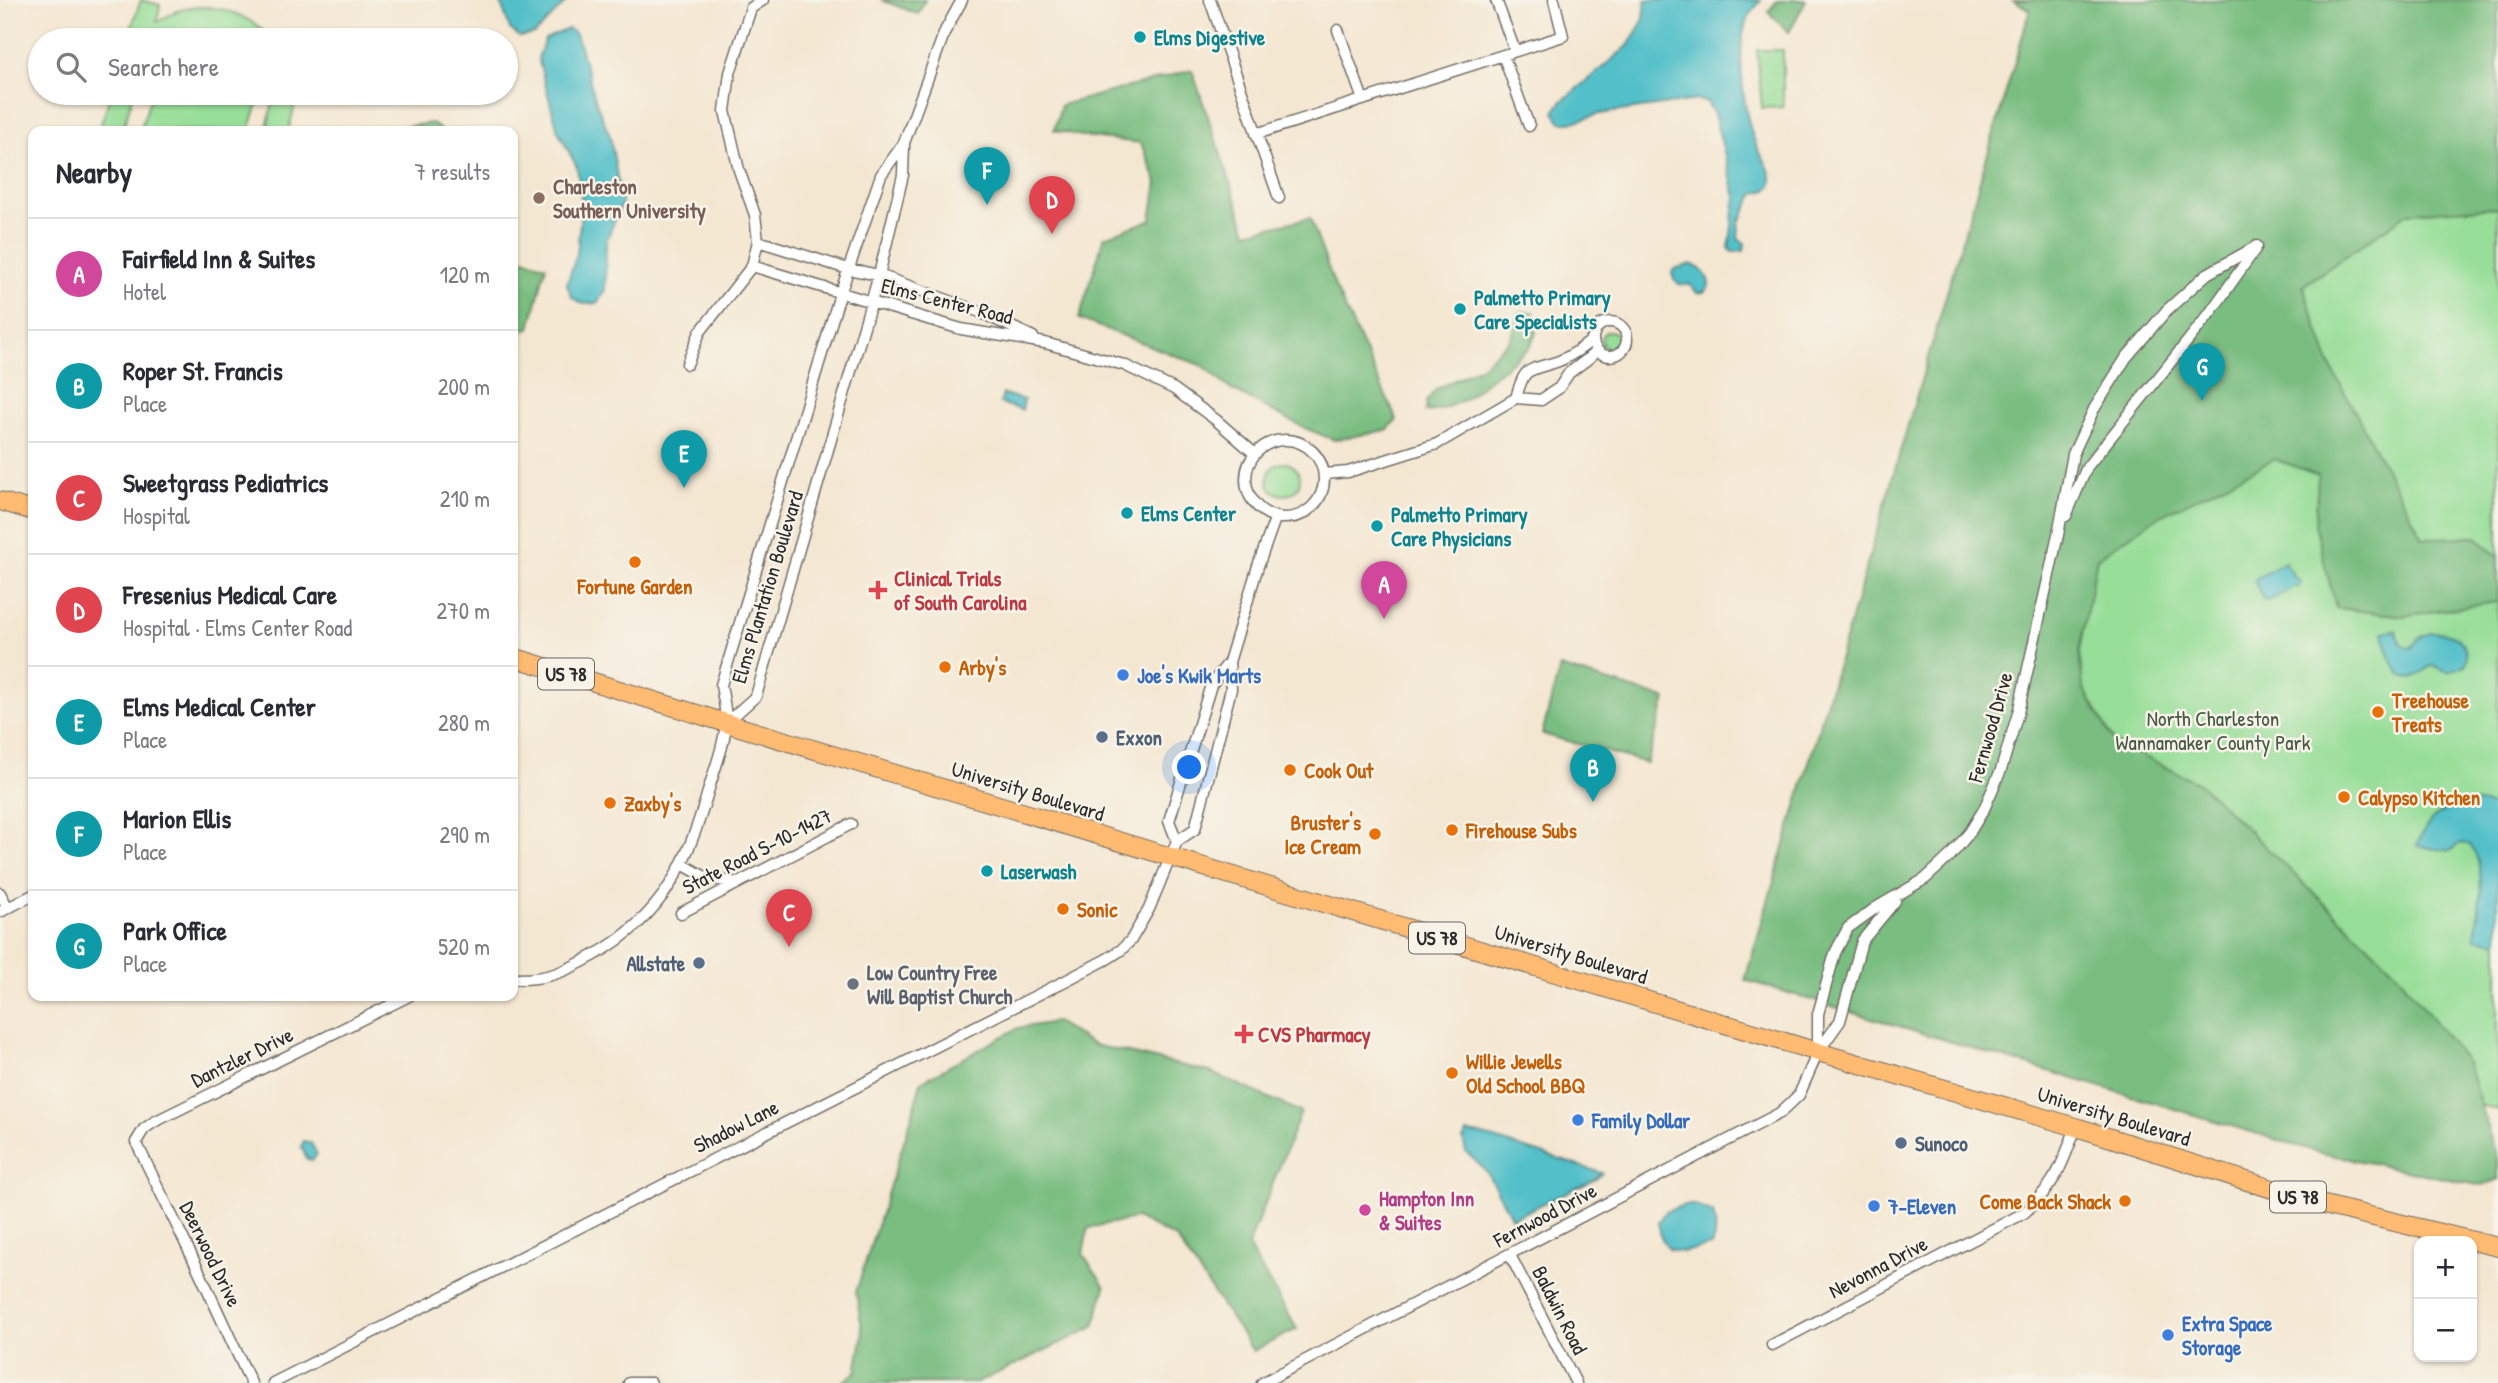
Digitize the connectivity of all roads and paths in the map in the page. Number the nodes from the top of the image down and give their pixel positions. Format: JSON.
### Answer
{"nodes":[{"id":1,"x":763,"y":0,"type":"edge"},
{"id":2,"x":962,"y":0,"type":"edge"},
{"id":3,"x":1210,"y":0,"type":"edge"},
{"id":4,"x":1496,"y":0,"type":"edge"},
{"id":5,"x":1554,"y":0,"type":"edge"},
{"id":6,"x":1339,"y":30,"type":"dead end"},
{"id":7,"x":1515,"y":51,"type":"junction"},
{"id":8,"x":1503,"y":55,"type":"junction"},
{"id":9,"x":1363,"y":100,"type":"junction"},
{"id":10,"x":1529,"y":126,"type":"dead end"},
{"id":11,"x":1256,"y":134,"type":"junction"},
{"id":12,"x":904,"y":143,"type":"junction"},
{"id":13,"x":1279,"y":198,"type":"dead end"},
{"id":14,"x":758,"y":242,"type":"junction"},
{"id":15,"x":752,"y":266,"type":"junction"},
{"id":16,"x":848,"y":269,"type":"junction"},
{"id":17,"x":879,"y":275,"type":"junction"},
{"id":18,"x":841,"y":291,"type":"junction"},
{"id":19,"x":870,"y":303,"type":"junction"},
{"id":20,"x":1045,"y":343,"type":"junction"},
{"id":21,"x":687,"y":364,"type":"dead end"},
{"id":22,"x":1516,"y":398,"type":"junction"},
{"id":23,"x":1255,"y":454,"type":"junction"},
{"id":24,"x":1324,"y":474,"type":"junction"},
{"id":25,"x":0,"y":500,"type":"edge"},
{"id":26,"x":28,"y":509,"type":"edge"},
{"id":27,"x":1276,"y":516,"type":"junction"},
{"id":28,"x":2058,"y":535,"type":"junction"},
{"id":29,"x":518,"y":659,"type":"edge"},
{"id":30,"x":1229,"y":662,"type":"junction"},
{"id":31,"x":726,"y":723,"type":"junction"},
{"id":32,"x":851,"y":824,"type":"dead end"},
{"id":33,"x":1174,"y":849,"type":"junction"},
{"id":34,"x":682,"y":864,"type":"junction"},
{"id":35,"x":740,"y":883,"type":"junction"},
{"id":36,"x":0,"y":893,"type":"edge"},
{"id":37,"x":1900,"y":895,"type":"junction"},
{"id":38,"x":28,"y":898,"type":"edge"},
{"id":39,"x":4,"y":910,"type":"edge"},
{"id":40,"x":681,"y":913,"type":"dead end"},
{"id":41,"x":518,"y":979,"type":"edge"},
{"id":42,"x":399,"y":1001,"type":"edge"},
{"id":43,"x":1818,"y":1052,"type":"junction"},
{"id":44,"x":2076,"y":1127,"type":"junction"},
{"id":45,"x":136,"y":1142,"type":"joint"},
{"id":46,"x":2498,"y":1247,"type":"edge"},
{"id":47,"x":1510,"y":1255,"type":"junction"},
{"id":48,"x":1772,"y":1345,"type":"dead end"},
{"id":49,"x":1281,"y":1379,"type":"edge"},
{"id":50,"x":251,"y":1383,"type":"edge"},
{"id":51,"x":273,"y":1383,"type":"edge"},
{"id":52,"x":629,"y":1383,"type":"edge"},
{"id":53,"x":651,"y":1383,"type":"edge"},
{"id":54,"x":1262,"y":1383,"type":"edge"},
{"id":55,"x":1576,"y":1383,"type":"edge"}],
"edges":[{"from":1,"to":14,"type":"street"},
{"from":2,"to":12,"type":"street","name":"Elms Plantation Boulevard"},
{"from":3,"to":11,"type":"street"},
{"from":4,"to":7,"type":"street"},
{"from":5,"to":7,"type":"street"},
{"from":6,"to":9,"type":"street"},
{"from":7,"to":8,"type":"street"},
{"from":8,"to":9,"type":"street"},
{"from":8,"to":10,"type":"street"},
{"from":9,"to":11,"type":"street"},
{"from":11,"to":13,"type":"street"},
{"from":12,"to":16,"type":"street","name":"Elms Plantation Boulevard"},
{"from":12,"to":17,"type":"street","name":"Elms Plantation Boulevard"},
{"from":14,"to":15,"type":"street"},
{"from":14,"to":16,"type":"street","name":"Elms Center Road"},
{"from":15,"to":18,"type":"street","name":"Elms Center Road"},
{"from":15,"to":21,"type":"street"},
{"from":16,"to":17,"type":"street","name":"Elms Center Road"},
{"from":16,"to":18,"type":"street","name":"Elms Plantation Boulevard"},
{"from":17,"to":19,"type":"street","name":"Elms Plantation Boulevard"},
{"from":17,"to":20,"type":"street","name":"Elms Center Road"},
{"from":18,"to":19,"type":"street","name":"Elms Center Road"},
{"from":18,"to":31,"type":"street","name":"Elms Plantation Boulevard"},
{"from":19,"to":20,"type":"street","name":"Elms Center Road"},
{"from":19,"to":31,"type":"street","name":"Elms Plantation Boulevard"},
{"from":20,"to":23,"type":"street","name":"Elms Center Road"},
{"from":22,"to":22,"type":"street"},
{"from":22,"to":24,"type":"street"},
{"from":23,"to":24,"type":"street"},
{"from":23,"to":27,"type":"street"},
{"from":24,"to":27,"type":"street"},
{"from":25,"to":26,"type":"main road"},
{"from":27,"to":30,"type":"street"},
{"from":28,"to":28,"type":"street"},
{"from":28,"to":37,"type":"street","name":"Fernwood Drive"},
{"from":29,"to":31,"type":"main road","name":"University Boulevard","number":"US 78"},
{"from":30,"to":33,"type":"street"},
{"from":30,"to":33,"type":"street"},
{"from":31,"to":33,"type":"main road","name":"University Boulevard","number":"US 78"},
{"from":31,"to":34,"type":"street"},
{"from":32,"to":35,"type":"street","name":"State Road S-10-1427"},
{"from":33,"to":43,"type":"main road","name":"University Boulevard","number":"US 78"},
{"from":33,"to":51,"type":"street","name":"Shadow Lane"},
{"from":34,"to":35,"type":"street"},
{"from":34,"to":41,"type":"street"},
{"from":35,"to":40,"type":"street","name":"State Road S-10-1427"},
{"from":36,"to":39,"type":"street"},
{"from":37,"to":43,"type":"street","name":"Fernwood Drive"},
{"from":37,"to":43,"type":"street","name":"Fernwood Drive"},
{"from":38,"to":39,"type":"street"},
{"from":42,"to":45,"type":"street","name":"Dantzler Drive"},
{"from":43,"to":44,"type":"main road","name":"University Boulevard","number":"US 78"},
{"from":43,"to":47,"type":"street","name":"Fernwood Drive"},
{"from":44,"to":46,"type":"main road","name":"University Boulevard","number":"US 78"},
{"from":44,"to":48,"type":"street","name":"Nevonna Drive"},
{"from":45,"to":50,"type":"street","name":"Deerwood Drive"},
{"from":47,"to":49,"type":"street","name":"Fernwood Drive"},
{"from":47,"to":55,"type":"street","name":"Baldwin Road"},
{"from":49,"to":54,"type":"street","name":"Fernwood Drive"},
{"from":52,"to":53,"type":"street"}]}
